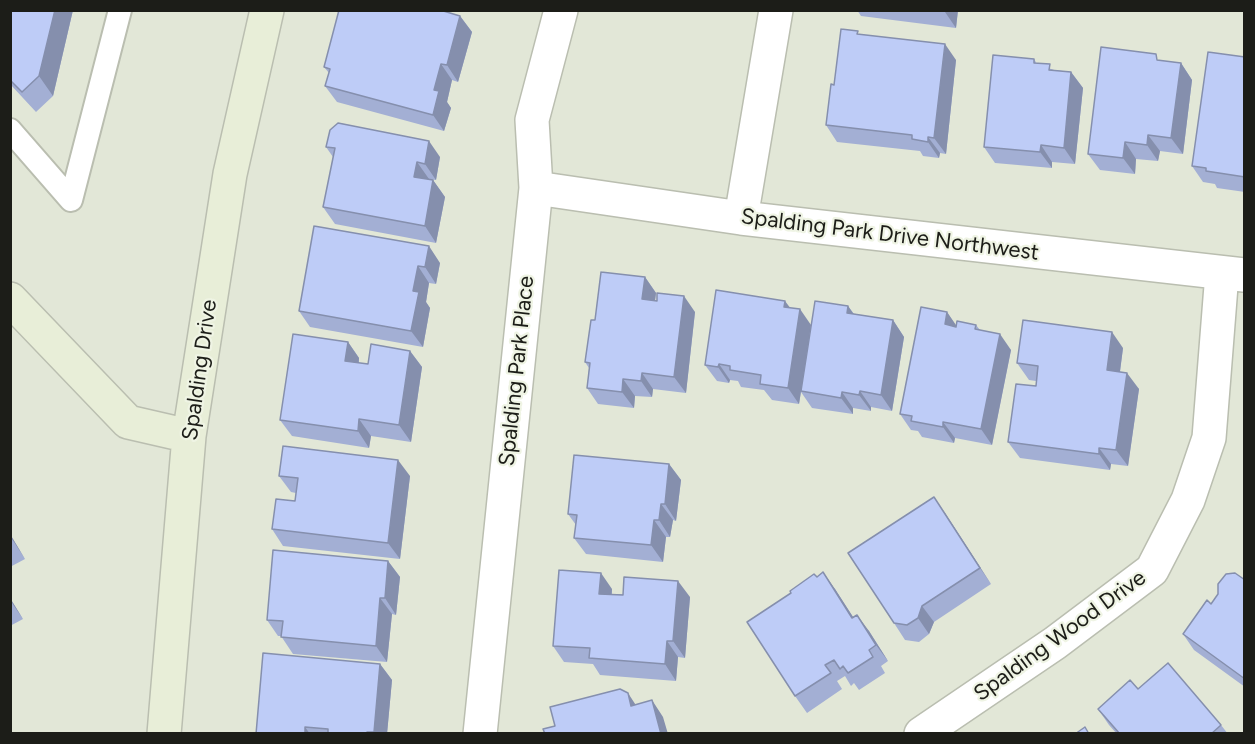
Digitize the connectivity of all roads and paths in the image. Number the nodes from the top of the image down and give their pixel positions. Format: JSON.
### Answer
{"nodes":[{"id":1,"x":120,"y":10,"type":"edge"},
{"id":2,"x":267,"y":10,"type":"edge"},
{"id":3,"x":561,"y":10,"type":"edge"},
{"id":4,"x":776,"y":10,"type":"edge"},
{"id":5,"x":10,"y":130,"type":"edge"},
{"id":6,"x":536,"y":188,"type":"junction"},
{"id":7,"x":741,"y":218,"type":"junction"},
{"id":8,"x":1234,"y":274,"type":"edge"},
{"id":9,"x":10,"y":299,"type":"edge"},
{"id":10,"x":189,"y":436,"type":"junction"},
{"id":11,"x":164,"y":734,"type":"edge"},
{"id":12,"x":480,"y":734,"type":"edge"},
{"id":13,"x":921,"y":734,"type":"edge"}],
"edges":[{"from":1,"to":5,"type":"lane"},
{"from":2,"to":10,"type":"main road","name":"Spalding Drive"},
{"from":3,"to":6,"type":"street","name":"Spalding Park Place"},
{"from":4,"to":7,"type":"street"},
{"from":6,"to":7,"type":"street","name":"Spalding Park Drive Northwest"},
{"from":6,"to":12,"type":"street","name":"Spalding Park Place"},
{"from":7,"to":8,"type":"street","name":"Spalding Park Drive Northwest"},
{"from":8,"to":13,"type":"street","name":"Spalding Wood Drive"},
{"from":9,"to":10,"type":"main road"},
{"from":10,"to":11,"type":"main road","name":"Spalding Drive"}]}
